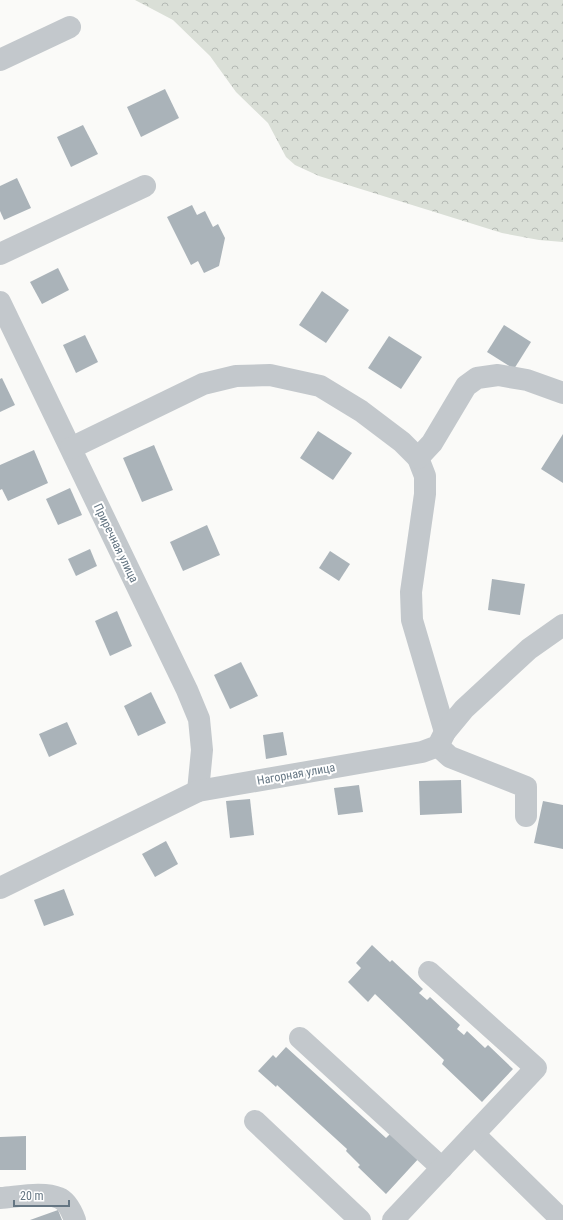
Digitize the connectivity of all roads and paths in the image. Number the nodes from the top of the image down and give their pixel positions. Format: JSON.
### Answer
{"nodes":[{"id":1,"x":70,"y":27,"type":"dead end"},
{"id":2,"x":0,"y":60,"type":"edge"},
{"id":3,"x":145,"y":186,"type":"dead end"},
{"id":4,"x":0,"y":254,"type":"edge"},
{"id":5,"x":0,"y":302,"type":"edge"},
{"id":6,"x":563,"y":393,"type":"edge"},
{"id":7,"x":71,"y":448,"type":"junction"},
{"id":8,"x":418,"y":458,"type":"junction"},
{"id":9,"x":563,"y":625,"type":"edge"},
{"id":10,"x":441,"y":739,"type":"junction"},
{"id":11,"x":198,"y":791,"type":"junction"},
{"id":12,"x":526,"y":816,"type":"dead end"},
{"id":13,"x":0,"y":888,"type":"edge"},
{"id":14,"x":429,"y":972,"type":"dead end"},
{"id":15,"x":300,"y":1038,"type":"dead end"},
{"id":16,"x":255,"y":1121,"type":"dead end"},
{"id":17,"x":474,"y":1134,"type":"junction"},
{"id":18,"x":442,"y":1168,"type":"junction"},
{"id":19,"x":0,"y":1198,"type":"edge"},
{"id":20,"x":75,"y":1220,"type":"edge"},
{"id":21,"x":360,"y":1220,"type":"edge"},
{"id":22,"x":394,"y":1220,"type":"edge"},
{"id":23,"x":562,"y":1220,"type":"edge"}],
"edges":[{"from":1,"to":2,"type":"street"},
{"from":3,"to":4,"type":"street"},
{"from":5,"to":7,"type":"street","name":"Приречная улица"},
{"from":6,"to":8,"type":"street"},
{"from":7,"to":8,"type":"street"},
{"from":7,"to":11,"type":"street","name":"Приречная улица"},
{"from":8,"to":10,"type":"street"},
{"from":9,"to":10,"type":"street"},
{"from":10,"to":11,"type":"street","name":"Нагорная улица"},
{"from":10,"to":12,"type":"street"},
{"from":11,"to":13,"type":"street","name":"Нагорная улица"},
{"from":14,"to":17,"type":"street"},
{"from":15,"to":18,"type":"street"},
{"from":16,"to":21,"type":"street"},
{"from":17,"to":18,"type":"street"},
{"from":17,"to":23,"type":"street"},
{"from":18,"to":22,"type":"street"},
{"from":19,"to":20,"type":"street"}]}
